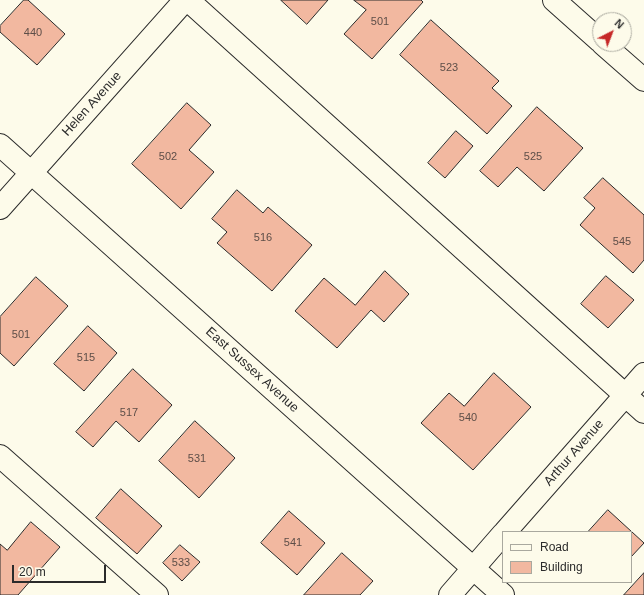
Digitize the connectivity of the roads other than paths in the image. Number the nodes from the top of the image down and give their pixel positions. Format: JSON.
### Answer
{"nodes":[{"id":1,"x":185,"y":0,"type":"edge"},
{"id":2,"x":188,"y":0,"type":"edge"},
{"id":3,"x":554,"y":0,"type":"edge"},
{"id":4,"x":592,"y":34,"type":"edge"},
{"id":5,"x":612,"y":52,"type":"edge"},
{"id":6,"x":644,"y":80,"type":"edge"},
{"id":7,"x":0,"y":144,"type":"edge"},
{"id":8,"x":31,"y":172,"type":"junction"},
{"id":9,"x":0,"y":208,"type":"edge"},
{"id":10,"x":644,"y":374,"type":"edge"},
{"id":11,"x":625,"y":396,"type":"junction"},
{"id":12,"x":644,"y":412,"type":"edge"},
{"id":13,"x":0,"y":456,"type":"edge"},
{"id":14,"x":506,"y":531,"type":"edge"},
{"id":15,"x":502,"y":535,"type":"edge"},
{"id":16,"x":473,"y":567,"type":"junction"},
{"id":17,"x":157,"y":595,"type":"edge"},
{"id":18,"x":450,"y":595,"type":"edge"},
{"id":19,"x":504,"y":595,"type":"edge"}],
"edges":[{"from":1,"to":8,"type":"street","name":"Helen Avenue"},
{"from":2,"to":11,"type":"street"},
{"from":3,"to":4,"type":"street"},
{"from":5,"to":6,"type":"street"},
{"from":7,"to":8,"type":"street","name":"East Sussex Avenue"},
{"from":8,"to":9,"type":"street","name":"Helen Avenue"},
{"from":8,"to":16,"type":"street","name":"East Sussex Avenue"},
{"from":10,"to":11,"type":"street","name":"Arthur Avenue"},
{"from":11,"to":12,"type":"street"},
{"from":11,"to":14,"type":"street","name":"Arthur Avenue"},
{"from":13,"to":17,"type":"street"},
{"from":15,"to":16,"type":"street","name":"Arthur Avenue"},
{"from":16,"to":18,"type":"street","name":"Arthur Avenue"},
{"from":16,"to":19,"type":"street","name":"East Sussex Avenue"}]}
